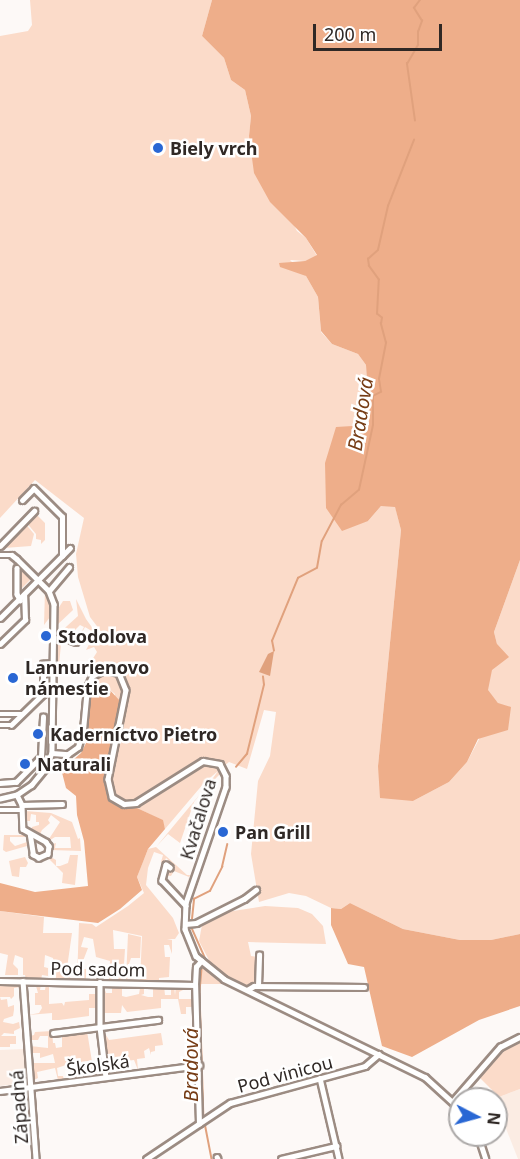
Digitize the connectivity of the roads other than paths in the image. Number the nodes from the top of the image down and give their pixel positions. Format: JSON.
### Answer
{"nodes":[{"id":1,"x":23,"y":500,"type":"dead end"},
{"id":2,"x":34,"y":511,"type":"dead end"},
{"id":3,"x":0,"y":546,"type":"edge"},
{"id":4,"x":70,"y":548,"type":"dead end"},
{"id":5,"x":0,"y":555,"type":"edge"},
{"id":6,"x":62,"y":556,"type":"junction"},
{"id":7,"x":69,"y":567,"type":"dead end"},
{"id":8,"x":17,"y":568,"type":"dead end"},
{"id":9,"x":39,"y":581,"type":"junction"},
{"id":10,"x":49,"y":591,"type":"junction"},
{"id":11,"x":22,"y":597,"type":"junction"},
{"id":12,"x":0,"y":618,"type":"edge"},
{"id":13,"x":0,"y":644,"type":"edge"},
{"id":14,"x":53,"y":663,"type":"junction"},
{"id":15,"x":53,"y":689,"type":"junction"},
{"id":16,"x":43,"y":694,"type":"junction"},
{"id":17,"x":0,"y":714,"type":"edge"},
{"id":18,"x":22,"y":714,"type":"junction"},
{"id":19,"x":43,"y":717,"type":"dead end"},
{"id":20,"x":0,"y":725,"type":"edge"},
{"id":21,"x":43,"y":726,"type":"junction"},
{"id":22,"x":53,"y":726,"type":"junction"},
{"id":23,"x":52,"y":753,"type":"junction"},
{"id":24,"x":16,"y":782,"type":"junction"},
{"id":25,"x":0,"y":783,"type":"edge"},
{"id":26,"x":20,"y":793,"type":"junction"},
{"id":27,"x":0,"y":799,"type":"edge"},
{"id":28,"x":62,"y":804,"type":"dead end"},
{"id":29,"x":22,"y":807,"type":"junction"},
{"id":30,"x":0,"y":810,"type":"edge"},
{"id":31,"x":30,"y":834,"type":"junction"},
{"id":32,"x":171,"y":868,"type":"dead end"},
{"id":33,"x":178,"y":890,"type":"dead end"},
{"id":34,"x":256,"y":890,"type":"dead end"},
{"id":35,"x":177,"y":898,"type":"junction"},
{"id":36,"x":186,"y":906,"type":"junction"},
{"id":37,"x":185,"y":924,"type":"junction"},
{"id":38,"x":259,"y":955,"type":"dead end"},
{"id":39,"x":201,"y":961,"type":"junction"},
{"id":40,"x":0,"y":981,"type":"edge"},
{"id":41,"x":23,"y":981,"type":"junction"},
{"id":42,"x":100,"y":982,"type":"junction"},
{"id":43,"x":195,"y":985,"type":"junction"},
{"id":44,"x":258,"y":986,"type":"junction"},
{"id":45,"x":364,"y":987,"type":"dead end"},
{"id":46,"x":247,"y":990,"type":"junction"},
{"id":47,"x":158,"y":1020,"type":"dead end"},
{"id":48,"x":100,"y":1027,"type":"junction"},
{"id":49,"x":53,"y":1033,"type":"dead end"},
{"id":50,"x":520,"y":1037,"type":"edge"},
{"id":51,"x":379,"y":1054,"type":"junction"},
{"id":52,"x":199,"y":1065,"type":"junction"},
{"id":53,"x":106,"y":1077,"type":"junction"},
{"id":54,"x":320,"y":1078,"type":"junction"},
{"id":55,"x":31,"y":1087,"type":"junction"},
{"id":56,"x":465,"y":1087,"type":"edge"},
{"id":57,"x":0,"y":1091,"type":"edge"},
{"id":58,"x":448,"y":1096,"type":"edge"},
{"id":59,"x":203,"y":1122,"type":"junction"},
{"id":60,"x":336,"y":1146,"type":"junction"},
{"id":61,"x":36,"y":1159,"type":"edge"},
{"id":62,"x":146,"y":1159,"type":"edge"},
{"id":63,"x":281,"y":1159,"type":"edge"},
{"id":64,"x":339,"y":1159,"type":"edge"}],
"edges":[{"from":1,"to":6,"type":"street"},
{"from":2,"to":3,"type":"street"},
{"from":4,"to":6,"type":"street"},
{"from":5,"to":9,"type":"street"},
{"from":6,"to":9,"type":"street"},
{"from":7,"to":10,"type":"street"},
{"from":8,"to":11,"type":"street"},
{"from":9,"to":10,"type":"street"},
{"from":9,"to":11,"type":"street"},
{"from":10,"to":14,"type":"street"},
{"from":11,"to":12,"type":"street"},
{"from":11,"to":13,"type":"street"},
{"from":14,"to":15,"type":"street"},
{"from":14,"to":16,"type":"street"},
{"from":15,"to":16,"type":"street"},
{"from":15,"to":22,"type":"street"},
{"from":16,"to":18,"type":"street"},
{"from":17,"to":18,"type":"street"},
{"from":18,"to":20,"type":"street"},
{"from":19,"to":21,"type":"street"},
{"from":21,"to":22,"type":"street"},
{"from":21,"to":24,"type":"street"},
{"from":22,"to":23,"type":"street"},
{"from":23,"to":26,"type":"street"},
{"from":23,"to":36,"type":"street","name":"Kvačalova"},
{"from":24,"to":25,"type":"street"},
{"from":24,"to":26,"type":"street"},
{"from":26,"to":27,"type":"street"},
{"from":26,"to":29,"type":"street"},
{"from":28,"to":29,"type":"street"},
{"from":29,"to":30,"type":"street"},
{"from":29,"to":31,"type":"street"},
{"from":31,"to":31,"type":"street"},
{"from":32,"to":35,"type":"street","name":"Kvačalova"},
{"from":33,"to":35,"type":"street"},
{"from":34,"to":37,"type":"street"},
{"from":35,"to":36,"type":"street","name":"Kvačalova"},
{"from":36,"to":37,"type":"street","name":"Kvačalova"},
{"from":37,"to":39,"type":"street","name":"Kvačalova"},
{"from":38,"to":44,"type":"street"},
{"from":39,"to":43,"type":"street"},
{"from":39,"to":46,"type":"street","name":"Kvačalova"},
{"from":40,"to":41,"type":"street","name":"Pod sadom"},
{"from":41,"to":42,"type":"street","name":"Pod sadom"},
{"from":41,"to":55,"type":"street","name":"Západná"},
{"from":42,"to":43,"type":"street","name":"Pod sadom"},
{"from":42,"to":48,"type":"street"},
{"from":43,"to":52,"type":"street"},
{"from":44,"to":45,"type":"street"},
{"from":44,"to":46,"type":"street"},
{"from":46,"to":51,"type":"street","name":"Kvačalova"},
{"from":47,"to":48,"type":"street"},
{"from":48,"to":49,"type":"street"},
{"from":48,"to":53,"type":"street"},
{"from":50,"to":56,"type":"street"},
{"from":51,"to":54,"type":"street","name":"Pod vinicou"},
{"from":51,"to":58,"type":"street","name":"Kvačalova"},
{"from":52,"to":53,"type":"street","name":"Školská"},
{"from":52,"to":59,"type":"street"},
{"from":53,"to":55,"type":"street","name":"Školská"},
{"from":54,"to":59,"type":"street","name":"Pod vinicou"},
{"from":54,"to":60,"type":"street"},
{"from":55,"to":57,"type":"street","name":"Školská"},
{"from":55,"to":61,"type":"street","name":"Západná"},
{"from":59,"to":62,"type":"street","name":"Pod vinicou"},
{"from":60,"to":63,"type":"street"},
{"from":60,"to":64,"type":"street"}]}
